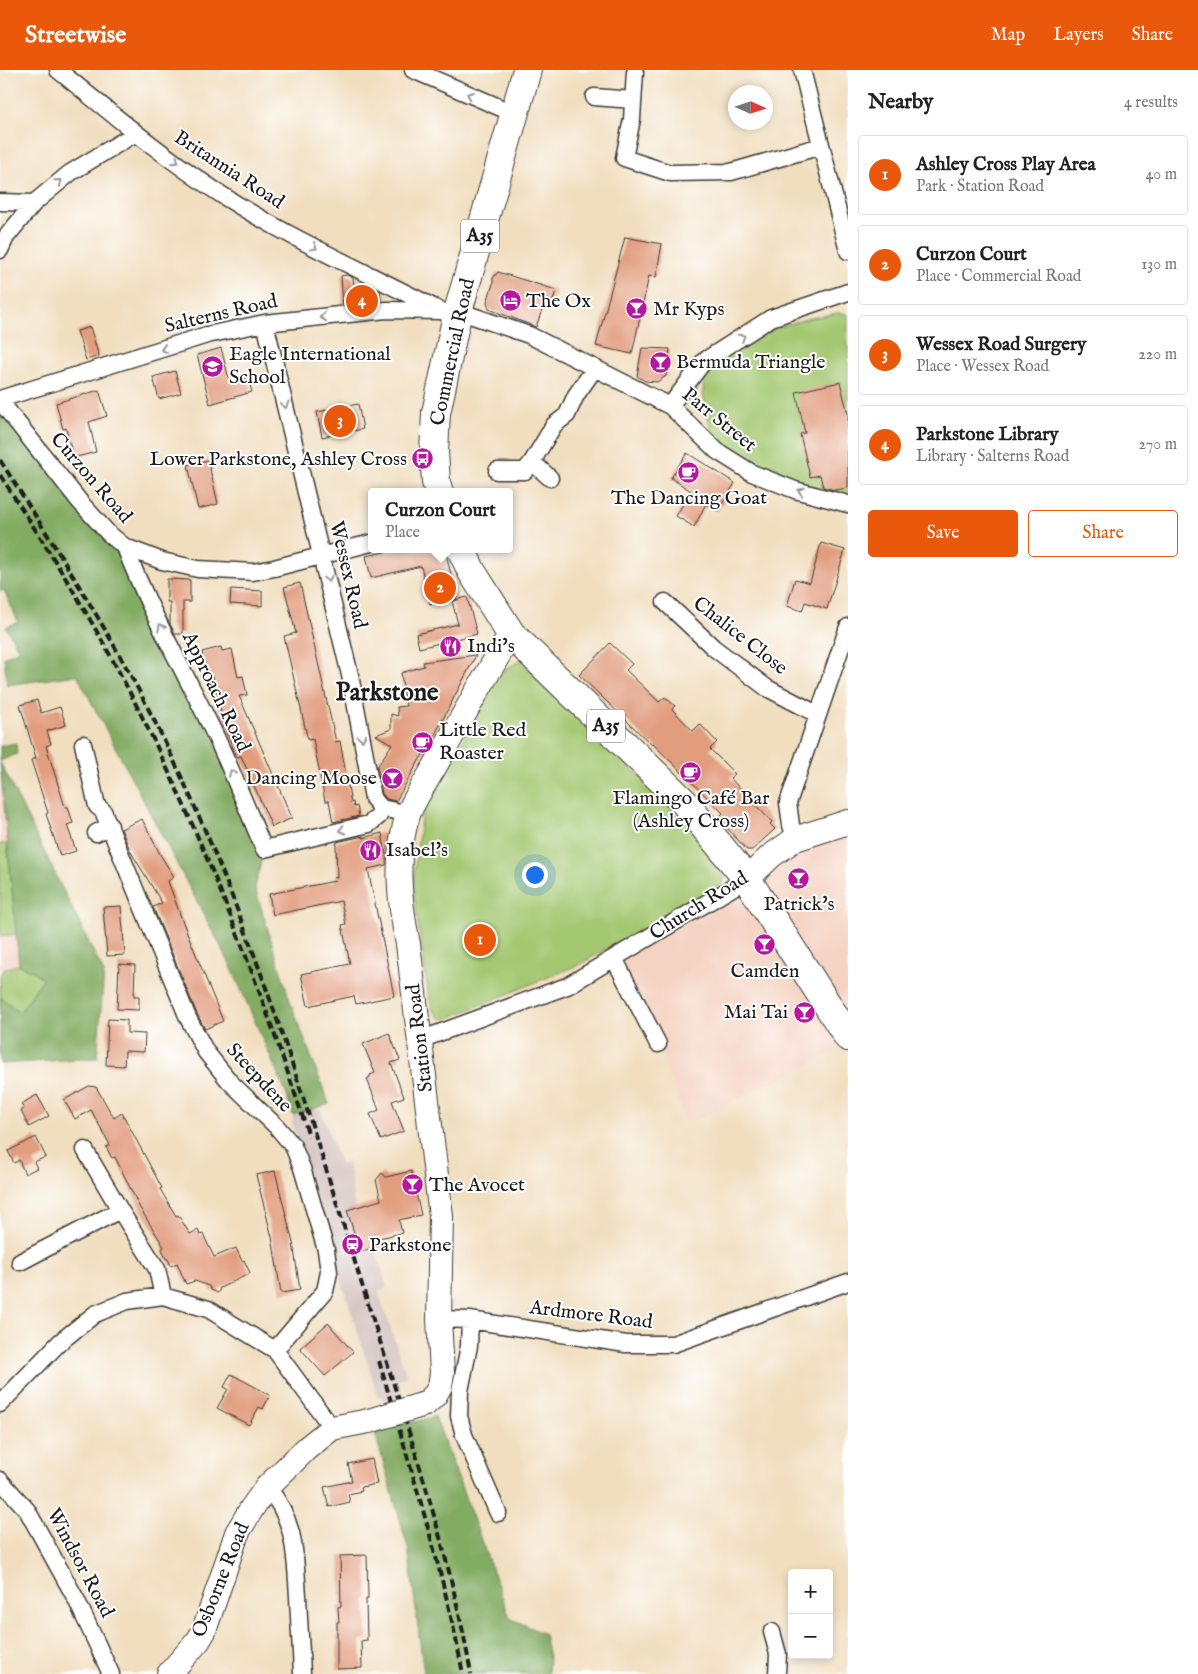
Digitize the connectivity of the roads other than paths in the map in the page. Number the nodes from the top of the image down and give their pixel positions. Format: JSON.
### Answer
{"nodes":[{"id":1,"x":58,"y":70,"type":"edge"},
{"id":2,"x":412,"y":70,"type":"edge"},
{"id":3,"x":528,"y":70,"type":"edge"},
{"id":4,"x":802,"y":70,"type":"edge"},
{"id":5,"x":635,"y":72,"type":"dead end"},
{"id":6,"x":594,"y":97,"type":"dead end"},
{"id":7,"x":633,"y":100,"type":"junction"},
{"id":8,"x":515,"y":114,"type":"junction"},
{"id":9,"x":136,"y":133,"type":"junction"},
{"id":10,"x":821,"y":146,"type":"junction"},
{"id":11,"x":0,"y":202,"type":"edge"},
{"id":12,"x":34,"y":202,"type":"junction"},
{"id":13,"x":0,"y":250,"type":"edge"},
{"id":14,"x":848,"y":251,"type":"edge"},
{"id":15,"x":391,"y":285,"type":"junction"},
{"id":16,"x":848,"y":292,"type":"edge"},
{"id":17,"x":386,"y":310,"type":"junction"},
{"id":18,"x":449,"y":313,"type":"junction"},
{"id":19,"x":265,"y":323,"type":"junction"},
{"id":20,"x":595,"y":368,"type":"junction"},
{"id":21,"x":0,"y":400,"type":"edge"},
{"id":22,"x":670,"y":406,"type":"junction"},
{"id":23,"x":532,"y":462,"type":"junction"},
{"id":24,"x":497,"y":471,"type":"dead end"},
{"id":25,"x":550,"y":478,"type":"dead end"},
{"id":26,"x":438,"y":488,"type":"edge"},
{"id":27,"x":848,"y":504,"type":"edge"},
{"id":28,"x":368,"y":544,"type":"edge"},
{"id":29,"x":126,"y":547,"type":"junction"},
{"id":30,"x":463,"y":553,"type":"edge"},
{"id":31,"x":322,"y":556,"type":"junction"},
{"id":32,"x":664,"y":602,"type":"dead end"},
{"id":33,"x":848,"y":626,"type":"edge"},
{"id":34,"x":511,"y":634,"type":"junction"},
{"id":35,"x":817,"y":714,"type":"junction"},
{"id":36,"x":83,"y":744,"type":"dead end"},
{"id":37,"x":381,"y":808,"type":"junction"},
{"id":38,"x":408,"y":816,"type":"junction"},
{"id":39,"x":848,"y":822,"type":"edge"},
{"id":40,"x":795,"y":839,"type":"junction"},
{"id":41,"x":747,"y":879,"type":"junction"},
{"id":42,"x":614,"y":958,"type":"junction"},
{"id":43,"x":848,"y":1037,"type":"edge"},
{"id":44,"x":420,"y":1040,"type":"junction"},
{"id":45,"x":658,"y":1044,"type":"dead end"},
{"id":46,"x":85,"y":1150,"type":"dead end"},
{"id":47,"x":120,"y":1210,"type":"junction"},
{"id":48,"x":20,"y":1262,"type":"dead end"},
{"id":49,"x":848,"y":1282,"type":"edge"},
{"id":50,"x":163,"y":1296,"type":"junction"},
{"id":51,"x":439,"y":1319,"type":"junction"},
{"id":52,"x":470,"y":1320,"type":"junction"},
{"id":53,"x":275,"y":1350,"type":"junction"},
{"id":54,"x":0,"y":1404,"type":"edge"},
{"id":55,"x":369,"y":1422,"type":"joint"},
{"id":56,"x":332,"y":1428,"type":"junction"},
{"id":57,"x":0,"y":1480,"type":"edge"},
{"id":58,"x":267,"y":1487,"type":"junction"},
{"id":59,"x":498,"y":1513,"type":"dead end"},
{"id":60,"x":772,"y":1632,"type":"dead end"},
{"id":61,"x":111,"y":1674,"type":"edge"},
{"id":62,"x":169,"y":1674,"type":"edge"},
{"id":63,"x":302,"y":1674,"type":"edge"},
{"id":64,"x":777,"y":1674,"type":"edge"}],
"edges":[{"from":1,"to":9,"type":"street","name":"Britannia Road"},
{"from":8,"to":2,"type":"street","one_way":true},
{"from":3,"to":8,"type":"highway","name":"Commercial Road","number":"A35"},
{"from":4,"to":10,"type":"street"},
{"from":5,"to":7,"type":"street"},
{"from":6,"to":7,"type":"street"},
{"from":7,"to":10,"type":"street"},
{"from":8,"to":18,"type":"highway","name":"Commercial Road","number":"A35"},
{"from":12,"to":9,"type":"street","one_way":true},
{"from":9,"to":15,"type":"street","name":"Britannia Road","one_way":true},
{"from":10,"to":14,"type":"street"},
{"from":11,"to":12,"type":"street"},
{"from":12,"to":13,"type":"street"},
{"from":15,"to":17,"type":"street"},
{"from":15,"to":18,"type":"street","name":"Britannia Road"},
{"from":22,"to":16,"type":"street","one_way":true},
{"from":17,"to":18,"type":"street","name":"Salterns Road"},
{"from":17,"to":19,"type":"street","name":"Salterns Road","one_way":true},
{"from":18,"to":20,"type":"street","name":"Parr Street"},
{"from":18,"to":26,"type":"highway","name":"Commercial Road","number":"A35"},
{"from":19,"to":21,"type":"street","name":"Salterns Road","one_way":true},
{"from":19,"to":31,"type":"street","name":"Wessex Road","one_way":true},
{"from":20,"to":22,"type":"street","name":"Parr Street"},
{"from":20,"to":23,"type":"street"},
{"from":21,"to":29,"type":"street","name":"Curzon Road"},
{"from":27,"to":22,"type":"street","name":"Parr Street","one_way":true},
{"from":23,"to":24,"type":"street"},
{"from":23,"to":25,"type":"street"},
{"from":28,"to":31,"type":"street","name":"Curzon Road"},
{"from":29,"to":31,"type":"street","name":"Curzon Road"},
{"from":37,"to":29,"type":"street","name":"Approach Road","one_way":true},
{"from":30,"to":34,"type":"highway","number":"A35"},
{"from":31,"to":37,"type":"street","name":"Wessex Road","one_way":true},
{"from":32,"to":35,"type":"street","name":"Chalice Close"},
{"from":33,"to":35,"type":"street"},
{"from":34,"to":38,"type":"street","name":"Station Road"},
{"from":34,"to":41,"type":"highway","number":"A35"},
{"from":35,"to":40,"type":"street"},
{"from":36,"to":53,"type":"street","name":"Steepdene"},
{"from":37,"to":38,"type":"street"},
{"from":38,"to":44,"type":"street","name":"Station Road"},
{"from":39,"to":40,"type":"street","name":"Church Road"},
{"from":40,"to":41,"type":"street","name":"Church Road"},
{"from":41,"to":42,"type":"street","name":"Church Road"},
{"from":41,"to":43,"type":"highway","number":"A35"},
{"from":42,"to":44,"type":"street","name":"Church Road"},
{"from":42,"to":45,"type":"street"},
{"from":44,"to":51,"type":"street","name":"Station Road"},
{"from":46,"to":47,"type":"street"},
{"from":47,"to":48,"type":"street"},
{"from":47,"to":50,"type":"street"},
{"from":49,"to":52,"type":"street","name":"Ardmore Road"},
{"from":50,"to":53,"type":"street"},
{"from":50,"to":54,"type":"street"},
{"from":51,"to":52,"type":"street","name":"Ardmore Road"},
{"from":51,"to":55,"type":"street","name":"Station Road","bridge":true},
{"from":52,"to":59,"type":"street"},
{"from":53,"to":56,"type":"street"},
{"from":55,"to":56,"type":"street","name":"Osborne Road"},
{"from":56,"to":58,"type":"street","name":"Osborne Road"},
{"from":57,"to":61,"type":"street","name":"Windsor Road"},
{"from":58,"to":62,"type":"street","name":"Osborne Road"},
{"from":58,"to":63,"type":"street"},
{"from":60,"to":64,"type":"street"}]}
